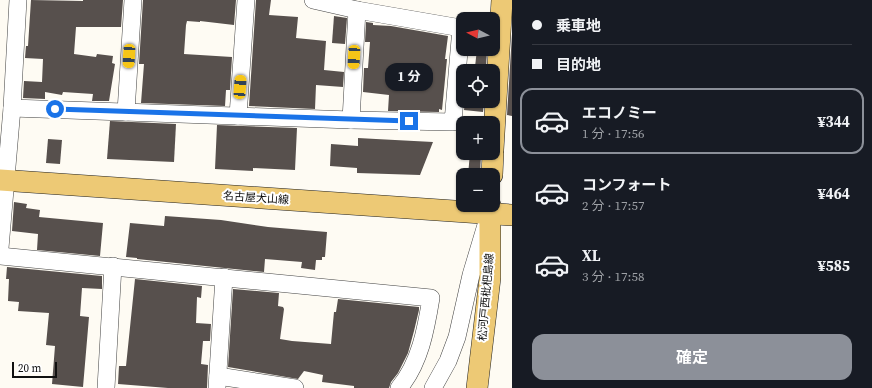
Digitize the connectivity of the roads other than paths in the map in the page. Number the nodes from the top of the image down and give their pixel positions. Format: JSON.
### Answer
{"nodes":[{"id":1,"x":18,"y":0,"type":"edge"},
{"id":2,"x":133,"y":0,"type":"edge"},
{"id":3,"x":246,"y":0,"type":"edge"},
{"id":4,"x":313,"y":0,"type":"edge"},
{"id":5,"x":502,"y":0,"type":"edge"},
{"id":6,"x":357,"y":10,"type":"junction"},
{"id":7,"x":12,"y":108,"type":"junction"},
{"id":8,"x":126,"y":112,"type":"junction"},
{"id":9,"x":238,"y":116,"type":"junction"},
{"id":10,"x":495,"y":116,"type":"edge"},
{"id":11,"x":351,"y":120,"type":"junction"},
{"id":12,"x":3,"y":181,"type":"edge"},
{"id":13,"x":456,"y":207,"type":"edge"},
{"id":14,"x":489,"y":212,"type":"edge"},
{"id":15,"x":490,"y":212,"type":"edge"},
{"id":16,"x":500,"y":212,"type":"edge"},
{"id":17,"x":511,"y":215,"type":"edge"},
{"id":18,"x":0,"y":248,"type":"edge"},
{"id":19,"x":0,"y":256,"type":"edge"},
{"id":20,"x":113,"y":266,"type":"junction"},
{"id":21,"x":224,"y":277,"type":"junction"},
{"id":22,"x":480,"y":364,"type":"junction"},
{"id":23,"x":217,"y":382,"type":"edge"},
{"id":24,"x":106,"y":388,"type":"edge"},
{"id":25,"x":296,"y":388,"type":"edge"},
{"id":26,"x":400,"y":388,"type":"edge"},
{"id":27,"x":433,"y":388,"type":"edge"},
{"id":28,"x":477,"y":388,"type":"edge"},
{"id":29,"x":487,"y":388,"type":"edge"}],
"edges":[{"from":1,"to":7,"type":"street"},
{"from":2,"to":8,"type":"street"},
{"from":3,"to":9,"type":"street"},
{"from":4,"to":6,"type":"street"},
{"from":5,"to":10,"type":"main road"},
{"from":6,"to":11,"type":"street"},
{"from":6,"to":11,"type":"street"},
{"from":7,"to":8,"type":"street"},
{"from":7,"to":12,"type":"street"},
{"from":8,"to":9,"type":"street"},
{"from":9,"to":11,"type":"street"},
{"from":12,"to":13,"type":"main road","name":"名古屋犬山線"},
{"from":12,"to":18,"type":"street"},
{"from":14,"to":27,"type":"street"},
{"from":15,"to":22,"type":"main road","name":"松河戸西枇杷島線"},
{"from":16,"to":17,"type":"main road","name":"名古屋犬山線"},
{"from":19,"to":20,"type":"street"},
{"from":20,"to":21,"type":"street"},
{"from":20,"to":24,"type":"street"},
{"from":21,"to":23,"type":"street"},
{"from":21,"to":26,"type":"street"},
{"from":22,"to":28,"type":"main road","name":"松河戸西枇杷島線"},
{"from":22,"to":29,"type":"street"},
{"from":23,"to":25,"type":"street"}]}
